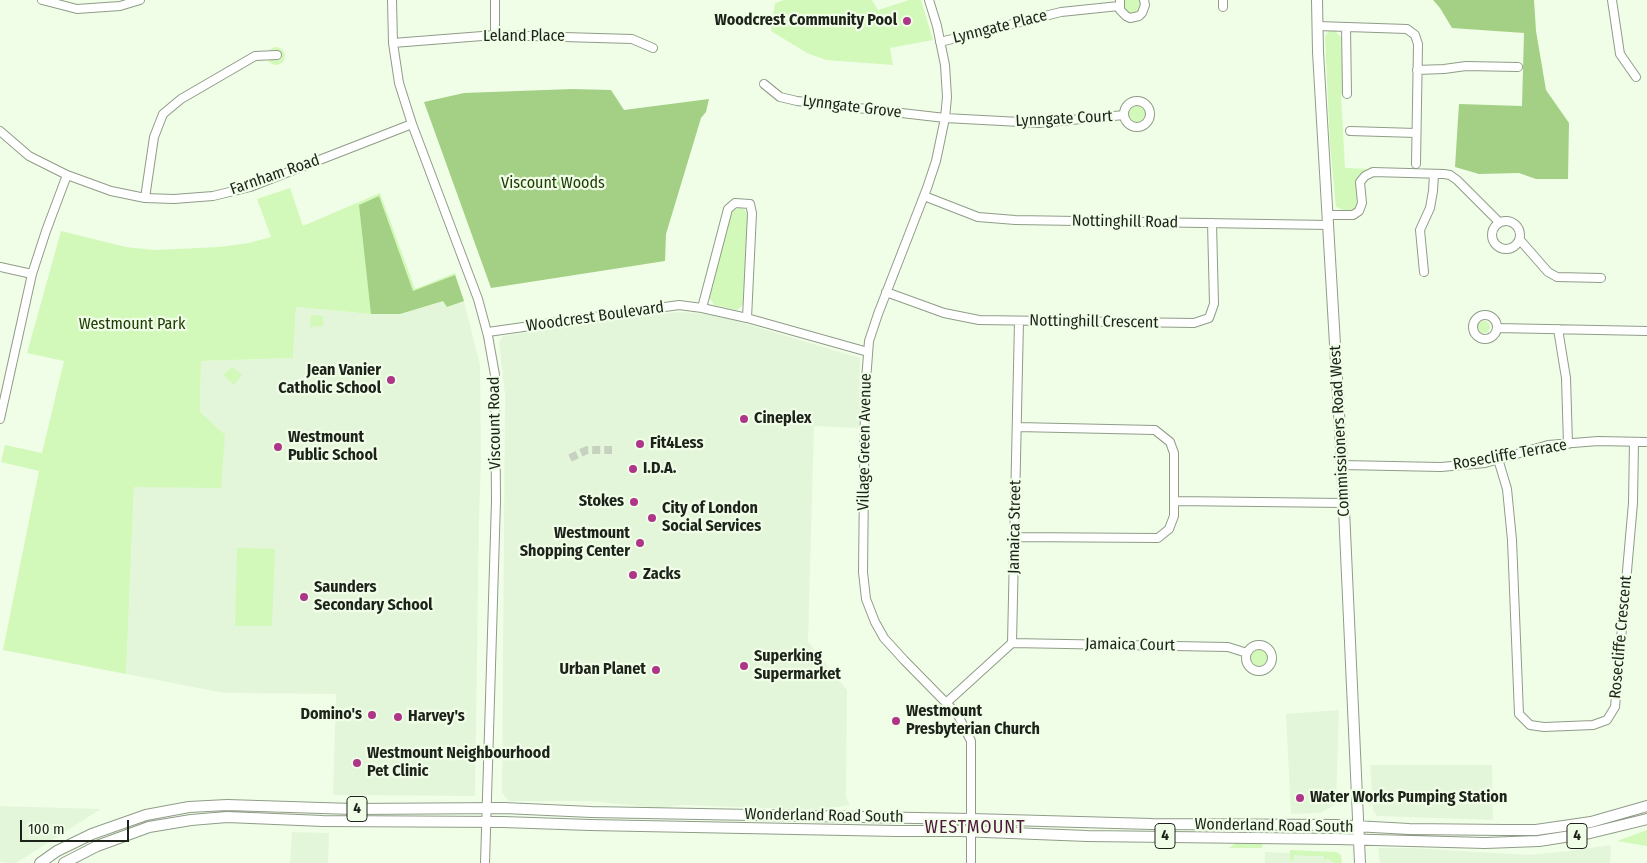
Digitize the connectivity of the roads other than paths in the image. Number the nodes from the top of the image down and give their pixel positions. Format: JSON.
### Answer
{"nodes":[{"id":1,"x":42,"y":0,"type":"edge"},
{"id":2,"x":140,"y":0,"type":"edge"},
{"id":3,"x":392,"y":0,"type":"edge"},
{"id":4,"x":496,"y":0,"type":"edge"},
{"id":5,"x":929,"y":0,"type":"edge"},
{"id":6,"x":1144,"y":0,"type":"edge"},
{"id":7,"x":1317,"y":0,"type":"edge"},
{"id":8,"x":1612,"y":0,"type":"edge"},
{"id":9,"x":1120,"y":3,"type":"edge"},
{"id":10,"x":1318,"y":26,"type":"junction"},
{"id":11,"x":1346,"y":27,"type":"junction"},
{"id":12,"x":495,"y":36,"type":"junction"},
{"id":13,"x":940,"y":42,"type":"junction"},
{"id":14,"x":393,"y":43,"type":"junction"},
{"id":15,"x":653,"y":48,"type":"dead end"},
{"id":16,"x":276,"y":56,"type":"dead end"},
{"id":17,"x":1518,"y":67,"type":"dead end"},
{"id":18,"x":1417,"y":70,"type":"junction"},
{"id":19,"x":1636,"y":77,"type":"dead end"},
{"id":20,"x":764,"y":84,"type":"dead end"},
{"id":21,"x":1347,"y":94,"type":"dead end"},
{"id":22,"x":1124,"y":115,"type":"dead end"},
{"id":23,"x":944,"y":118,"type":"junction"},
{"id":24,"x":412,"y":124,"type":"junction"},
{"id":25,"x":0,"y":131,"type":"edge"},
{"id":26,"x":1350,"y":131,"type":"dead end"},
{"id":27,"x":1416,"y":133,"type":"junction"},
{"id":28,"x":1416,"y":164,"type":"dead end"},
{"id":29,"x":1434,"y":174,"type":"junction"},
{"id":30,"x":66,"y":175,"type":"junction"},
{"id":31,"x":924,"y":196,"type":"junction"},
{"id":32,"x":145,"y":198,"type":"junction"},
{"id":33,"x":1329,"y":220,"type":"junction"},
{"id":34,"x":1499,"y":222,"type":"junction"},
{"id":35,"x":1212,"y":223,"type":"junction"},
{"id":36,"x":1520,"y":240,"type":"junction"},
{"id":37,"x":0,"y":267,"type":"edge"},
{"id":38,"x":1424,"y":272,"type":"dead end"},
{"id":39,"x":32,"y":274,"type":"junction"},
{"id":40,"x":1601,"y":278,"type":"dead end"},
{"id":41,"x":886,"y":292,"type":"junction"},
{"id":42,"x":702,"y":308,"type":"junction"},
{"id":43,"x":748,"y":318,"type":"junction"},
{"id":44,"x":1019,"y":321,"type":"junction"},
{"id":45,"x":1497,"y":328,"type":"dead end"},
{"id":46,"x":1558,"y":329,"type":"junction"},
{"id":47,"x":1647,"y":331,"type":"edge"},
{"id":48,"x":488,"y":332,"type":"junction"},
{"id":49,"x":868,"y":352,"type":"junction"},
{"id":50,"x":0,"y":419,"type":"edge"},
{"id":51,"x":1017,"y":427,"type":"junction"},
{"id":52,"x":1634,"y":442,"type":"junction"},
{"id":53,"x":1647,"y":442,"type":"edge"},
{"id":54,"x":1568,"y":444,"type":"junction"},
{"id":55,"x":1498,"y":459,"type":"junction"},
{"id":56,"x":1342,"y":465,"type":"junction"},
{"id":57,"x":1174,"y":501,"type":"junction"},
{"id":58,"x":1344,"y":503,"type":"junction"},
{"id":59,"x":1015,"y":537,"type":"junction"},
{"id":60,"x":1012,"y":644,"type":"junction"},
{"id":61,"x":1247,"y":653,"type":"dead end"},
{"id":62,"x":946,"y":703,"type":"junction"},
{"id":63,"x":1647,"y":806,"type":"edge"},
{"id":64,"x":487,"y":808,"type":"junction"},
{"id":65,"x":971,"y":818,"type":"junction"},
{"id":66,"x":1647,"y":819,"type":"edge"},
{"id":67,"x":486,"y":822,"type":"junction"},
{"id":68,"x":1358,"y":827,"type":"junction"},
{"id":69,"x":971,"y":832,"type":"junction"},
{"id":70,"x":1359,"y":839,"type":"junction"},
{"id":71,"x":40,"y":863,"type":"edge"},
{"id":72,"x":64,"y":863,"type":"edge"},
{"id":73,"x":485,"y":863,"type":"edge"},
{"id":74,"x":971,"y":863,"type":"edge"},
{"id":75,"x":1360,"y":863,"type":"edge"}],
"edges":[{"from":1,"to":2,"type":"street"},
{"from":3,"to":14,"type":"street","name":"Viscount Road"},
{"from":4,"to":12,"type":"street"},
{"from":5,"to":13,"type":"street","name":"Village Green Avenue"},
{"from":6,"to":9,"type":"street","name":"Lynngate Place"},
{"from":7,"to":10,"type":"main road","name":"Commissioners Road West"},
{"from":8,"to":19,"type":"street"},
{"from":9,"to":13,"type":"street","name":"Lynngate Place"},
{"from":10,"to":11,"type":"street"},
{"from":10,"to":33,"type":"main road","name":"Commissioners Road West"},
{"from":11,"to":18,"type":"street"},
{"from":11,"to":21,"type":"street"},
{"from":12,"to":14,"type":"street","name":"Leland Place"},
{"from":12,"to":15,"type":"street","name":"Leland Place"},
{"from":13,"to":23,"type":"street","name":"Village Green Avenue"},
{"from":14,"to":24,"type":"street","name":"Viscount Road"},
{"from":16,"to":32,"type":"street"},
{"from":17,"to":18,"type":"street"},
{"from":18,"to":27,"type":"street"},
{"from":20,"to":23,"type":"street","name":"Lynngate Grove"},
{"from":22,"to":23,"type":"street","name":"Lynngate Court"},
{"from":23,"to":31,"type":"street","name":"Village Green Avenue"},
{"from":24,"to":32,"type":"street","name":"Farnham Road"},
{"from":24,"to":48,"type":"street","name":"Viscount Road"},
{"from":25,"to":30,"type":"street","name":"Farnham Road"},
{"from":26,"to":27,"type":"street"},
{"from":27,"to":28,"type":"street"},
{"from":29,"to":33,"type":"street","name":"Nottinghill Road"},
{"from":29,"to":34,"type":"street"},
{"from":29,"to":38,"type":"street"},
{"from":30,"to":32,"type":"street","name":"Farnham Road"},
{"from":30,"to":39,"type":"street"},
{"from":31,"to":35,"type":"street","name":"Nottinghill Road"},
{"from":31,"to":41,"type":"street","name":"Village Green Avenue"},
{"from":33,"to":35,"type":"street","name":"Nottinghill Road"},
{"from":33,"to":56,"type":"main road","name":"Commissioners Road West"},
{"from":34,"to":36,"type":"street"},
{"from":34,"to":36,"type":"street"},
{"from":35,"to":44,"type":"street","name":"Nottinghill Crescent"},
{"from":36,"to":40,"type":"street"},
{"from":37,"to":39,"type":"street"},
{"from":39,"to":50,"type":"street"},
{"from":41,"to":44,"type":"street","name":"Nottinghill Crescent"},
{"from":41,"to":49,"type":"street","name":"Village Green Avenue"},
{"from":42,"to":43,"type":"street","name":"Woodcrest Boulevard"},
{"from":42,"to":43,"type":"street"},
{"from":42,"to":48,"type":"street","name":"Woodcrest Boulevard"},
{"from":43,"to":49,"type":"street","name":"Woodcrest Boulevard"},
{"from":44,"to":51,"type":"street","name":"Jamaica Street"},
{"from":45,"to":46,"type":"street"},
{"from":46,"to":47,"type":"street"},
{"from":46,"to":54,"type":"street"},
{"from":48,"to":64,"type":"street","name":"Viscount Road"},
{"from":49,"to":62,"type":"street","name":"Village Green Avenue"},
{"from":51,"to":57,"type":"street"},
{"from":51,"to":59,"type":"street","name":"Jamaica Street"},
{"from":52,"to":53,"type":"street","name":"Rosecliffe Terrace"},
{"from":52,"to":54,"type":"street","name":"Rosecliffe Terrace"},
{"from":52,"to":55,"type":"street","name":"Rosecliffe Crescent"},
{"from":54,"to":55,"type":"street","name":"Rosecliffe Terrace"},
{"from":55,"to":56,"type":"street","name":"Rosecliffe Terrace"},
{"from":56,"to":58,"type":"main road","name":"Commissioners Road West"},
{"from":57,"to":58,"type":"street"},
{"from":57,"to":59,"type":"street"},
{"from":58,"to":68,"type":"main road","name":"Commissioners Road West"},
{"from":59,"to":60,"type":"street","name":"Jamaica Street"},
{"from":60,"to":61,"type":"street","name":"Jamaica Court"},
{"from":60,"to":62,"type":"street"},
{"from":62,"to":65,"type":"street","name":"Village Green Avenue"},
{"from":63,"to":68,"type":"main road","name":"Wonderland Road South","number":"4"},
{"from":64,"to":65,"type":"main road","name":"Wonderland Road South","number":"4"},
{"from":64,"to":67,"type":"street","name":"Viscount Road"},
{"from":64,"to":71,"type":"main road","name":"Wonderland Road South","number":"4"},
{"from":65,"to":68,"type":"main road","name":"Wonderland Road South","number":"4"},
{"from":65,"to":69,"type":"street","name":"Village Green Avenue"},
{"from":66,"to":70,"type":"main road","name":"Wonderland Road South","number":"4"},
{"from":67,"to":69,"type":"main road","name":"Wonderland Road South","number":"4"},
{"from":67,"to":72,"type":"main road","name":"Wonderland Road South","number":"4"},
{"from":67,"to":73,"type":"street","name":"Viscount Road"},
{"from":68,"to":70,"type":"main road","name":"Commissioners Road West"},
{"from":69,"to":70,"type":"main road","name":"Wonderland Road South","number":"4"},
{"from":69,"to":74,"type":"street","name":"Village Green Avenue"},
{"from":70,"to":75,"type":"main road","name":"Commissioners Road West"}]}
